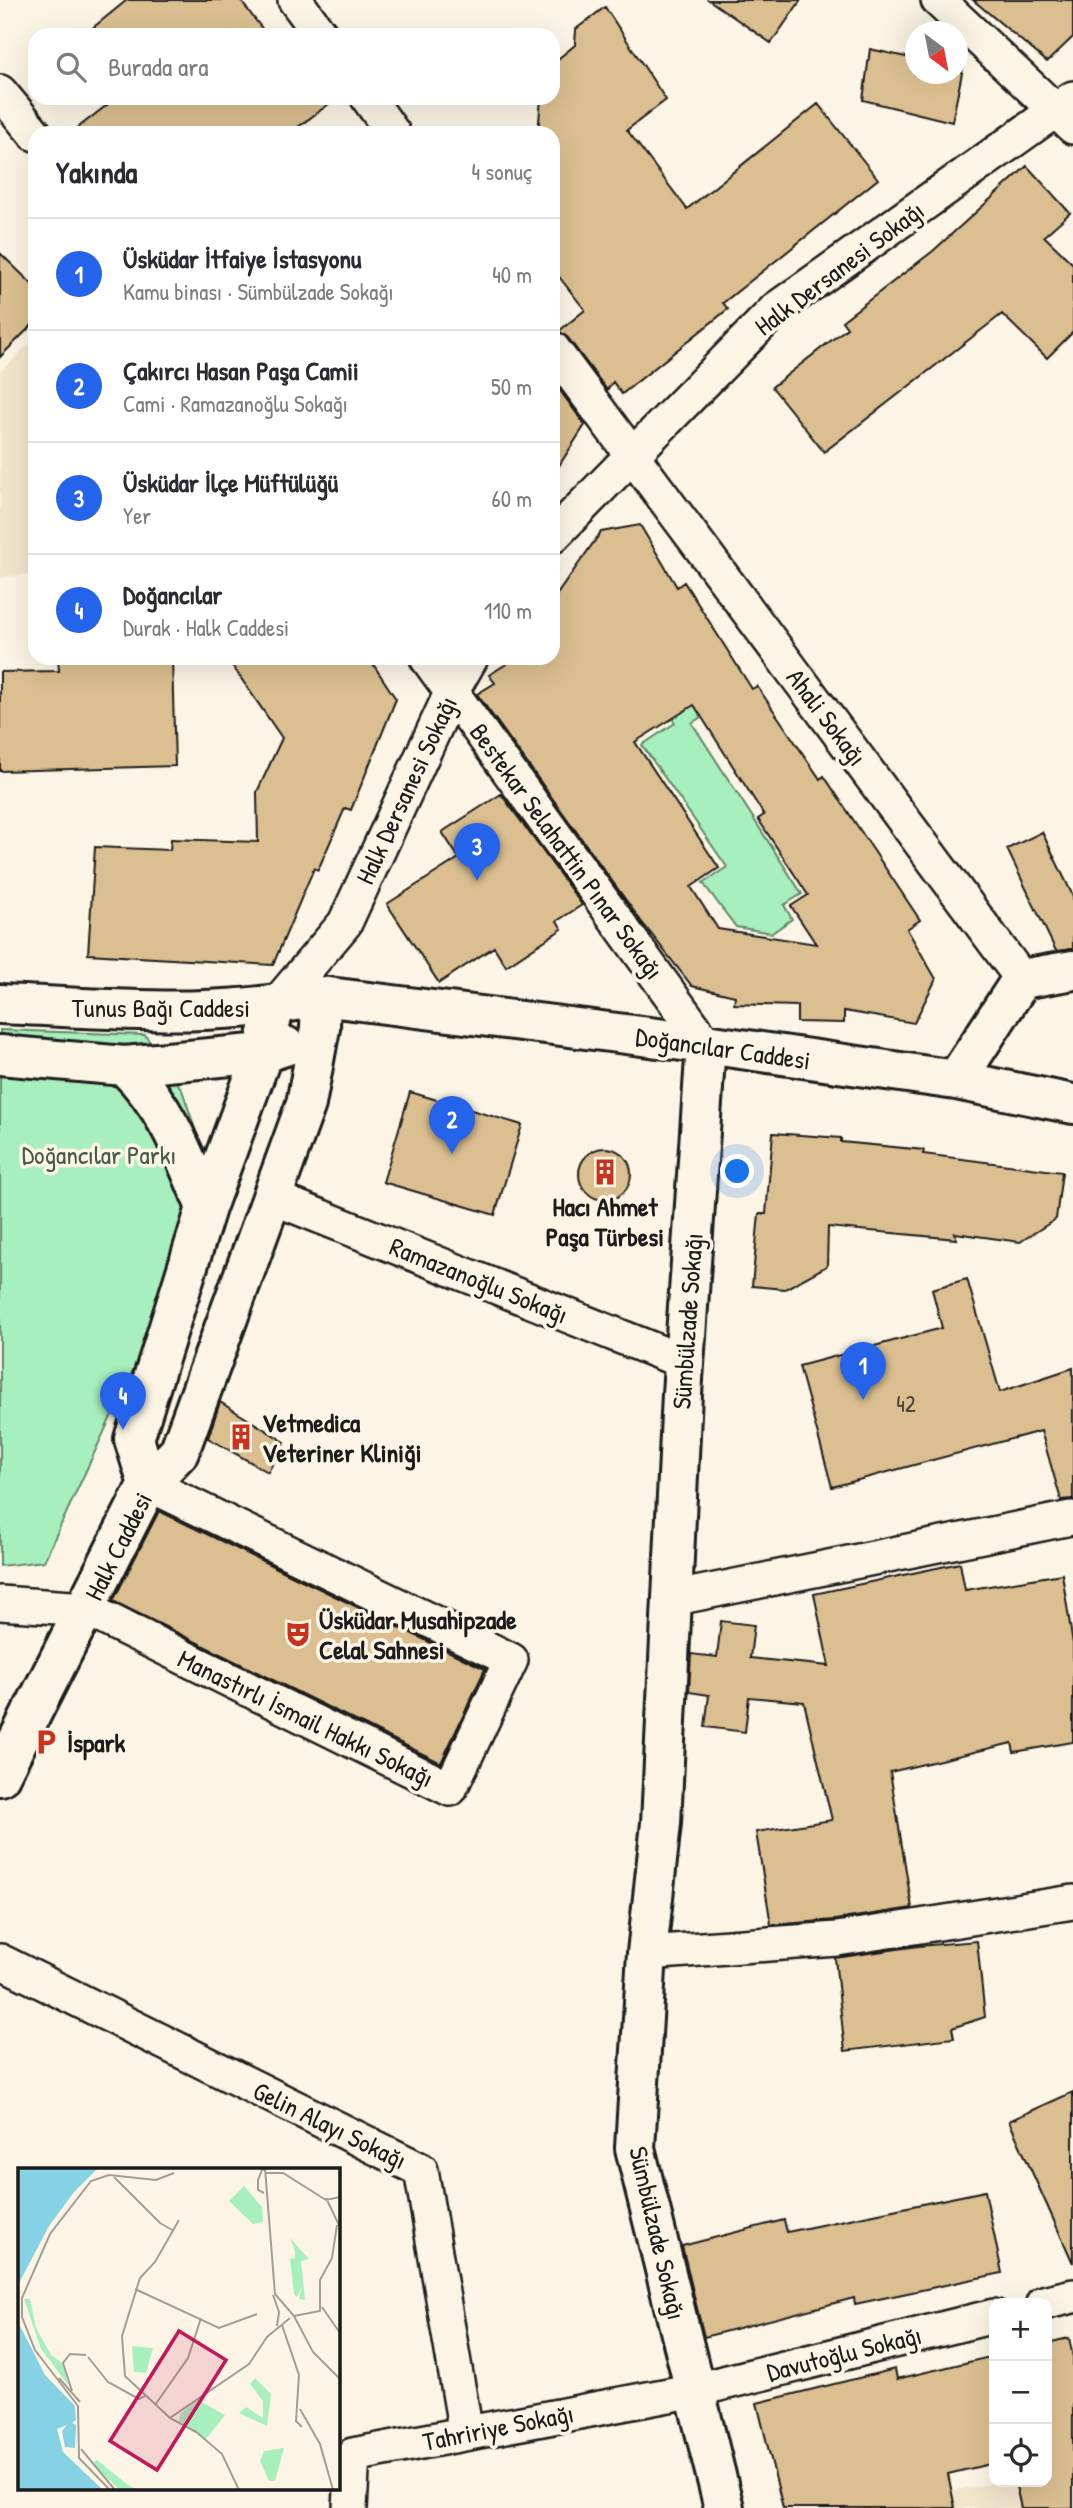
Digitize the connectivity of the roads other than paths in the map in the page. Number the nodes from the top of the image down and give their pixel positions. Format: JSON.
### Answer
{"nodes":[{"id":1,"x":295,"y":0,"type":"edge"},
{"id":2,"x":938,"y":0,"type":"edge"},
{"id":3,"x":316,"y":28,"type":"edge"},
{"id":4,"x":0,"y":92,"type":"edge"},
{"id":5,"x":373,"y":105,"type":"edge"},
{"id":6,"x":1066,"y":111,"type":"edge"},
{"id":7,"x":28,"y":126,"type":"edge"},
{"id":8,"x":388,"y":126,"type":"edge"},
{"id":9,"x":560,"y":358,"type":"edge"},
{"id":10,"x":632,"y":456,"type":"junction"},
{"id":11,"x":560,"y":529,"type":"edge"},
{"id":12,"x":432,"y":665,"type":"edge"},
{"id":13,"x":467,"y":665,"type":"edge"},
{"id":14,"x":452,"y":691,"type":"junction"},
{"id":15,"x":345,"y":923,"type":"junction"},
{"id":16,"x":1073,"y":970,"type":"edge"},
{"id":17,"x":1023,"y":979,"type":"junction"},
{"id":18,"x":0,"y":1004,"type":"edge"},
{"id":19,"x":275,"y":1006,"type":"junction"},
{"id":20,"x":320,"y":1012,"type":"junction"},
{"id":21,"x":706,"y":1044,"type":"junction"},
{"id":22,"x":263,"y":1054,"type":"junction"},
{"id":23,"x":0,"y":1055,"type":"edge"},
{"id":24,"x":125,"y":1066,"type":"junction"},
{"id":25,"x":956,"y":1080,"type":"junction"},
{"id":26,"x":1073,"y":1104,"type":"edge"},
{"id":27,"x":274,"y":1198,"type":"junction"},
{"id":28,"x":206,"y":1208,"type":"junction"},
{"id":29,"x":684,"y":1362,"type":"junction"},
{"id":30,"x":148,"y":1484,"type":"junction"},
{"id":31,"x":1071,"y":1518,"type":"dead end"},
{"id":32,"x":671,"y":1599,"type":"junction"},
{"id":33,"x":0,"y":1603,"type":"edge"},
{"id":34,"x":86,"y":1609,"type":"junction"},
{"id":35,"x":0,"y":1776,"type":"edge"},
{"id":36,"x":1073,"y":1902,"type":"edge"},
{"id":37,"x":647,"y":1953,"type":"junction"},
{"id":38,"x":0,"y":1961,"type":"edge"},
{"id":39,"x":1073,"y":2296,"type":"edge"},
{"id":40,"x":1052,"y":2301,"type":"edge"},
{"id":41,"x":989,"y":2317,"type":"edge"},
{"id":42,"x":695,"y":2390,"type":"junction"},
{"id":43,"x":466,"y":2433,"type":"junction"},
{"id":44,"x":350,"y":2508,"type":"edge"},
{"id":45,"x":724,"y":2508,"type":"edge"}],
"edges":[{"from":1,"to":3,"type":"street"},
{"from":2,"to":6,"type":"street"},
{"from":4,"to":7,"type":"street"},
{"from":5,"to":8,"type":"street"},
{"from":6,"to":10,"type":"street","name":"Halk Dersanesi Sokağı"},
{"from":9,"to":10,"type":"street","name":"Ahali Sokağı"},
{"from":10,"to":11,"type":"street","name":"Halk Dersanesi Sokağı"},
{"from":10,"to":17,"type":"street","name":"Ahali Sokağı"},
{"from":12,"to":14,"type":"street","name":"Bestekar Selahattin Pınar Sokağı"},
{"from":13,"to":14,"type":"street","name":"Halk Dersanesi Sokağı"},
{"from":14,"to":15,"type":"street","name":"Halk Dersanesi Sokağı"},
{"from":14,"to":21,"type":"street","name":"Bestekar Selahattin Pınar Sokağı"},
{"from":15,"to":19,"type":"street","name":"Halk Dersanesi Sokağı"},
{"from":15,"to":20,"type":"street","name":"Halk Dersanesi Sokağı"},
{"from":16,"to":17,"type":"street"},
{"from":17,"to":25,"type":"street"},
{"from":18,"to":19,"type":"street","name":"Tunus Bağı Caddesi"},
{"from":19,"to":20,"type":"street","name":"Tunus Bağı Caddesi"},
{"from":19,"to":22,"type":"street"},
{"from":20,"to":21,"type":"street","name":"Doğancılar Caddesi"},
{"from":20,"to":22,"type":"street","name":"Tunus Bağı Caddesi"},
{"from":20,"to":27,"type":"street","name":"Halk Caddesi"},
{"from":21,"to":25,"type":"street","name":"Doğancılar Caddesi"},
{"from":21,"to":29,"type":"street","name":"Sümbülzade Sokağı"},
{"from":22,"to":24,"type":"street","name":"Tunus Bağı Caddesi"},
{"from":22,"to":28,"type":"street"},
{"from":23,"to":24,"type":"street","name":"Tunus Bağı Caddesi"},
{"from":24,"to":28,"type":"street"},
{"from":25,"to":26,"type":"street","name":"Doğancılar Caddesi"},
{"from":27,"to":28,"type":"street"},
{"from":27,"to":29,"type":"street","name":"Ramazanoğlu Sokağı"},
{"from":27,"to":30,"type":"street","name":"Halk Caddesi"},
{"from":28,"to":30,"type":"street"},
{"from":29,"to":32,"type":"street","name":"Sümbülzade Sokağı"},
{"from":30,"to":34,"type":"street","name":"Halk Caddesi"},
{"from":30,"to":34,"type":"street","name":"Manastırlı İsmail Hakkı Sokağı"},
{"from":31,"to":32,"type":"street"},
{"from":32,"to":37,"type":"street","name":"Sümbülzade Sokağı"},
{"from":33,"to":34,"type":"street"},
{"from":34,"to":35,"type":"street","name":"Halk Caddesi"},
{"from":36,"to":37,"type":"street"},
{"from":37,"to":42,"type":"street","name":"Sümbülzade Sokağı"},
{"from":38,"to":43,"type":"street","name":"Gelin Alayı Sokağı"},
{"from":39,"to":40,"type":"street"},
{"from":41,"to":42,"type":"street","name":"Davutoğlu Sokağı"},
{"from":42,"to":43,"type":"street","name":"Tahririye Sokağı"},
{"from":42,"to":45,"type":"street","name":"Sümbülzade Sokağı"},
{"from":43,"to":44,"type":"street","name":"Tahririye Sokağı"}]}
